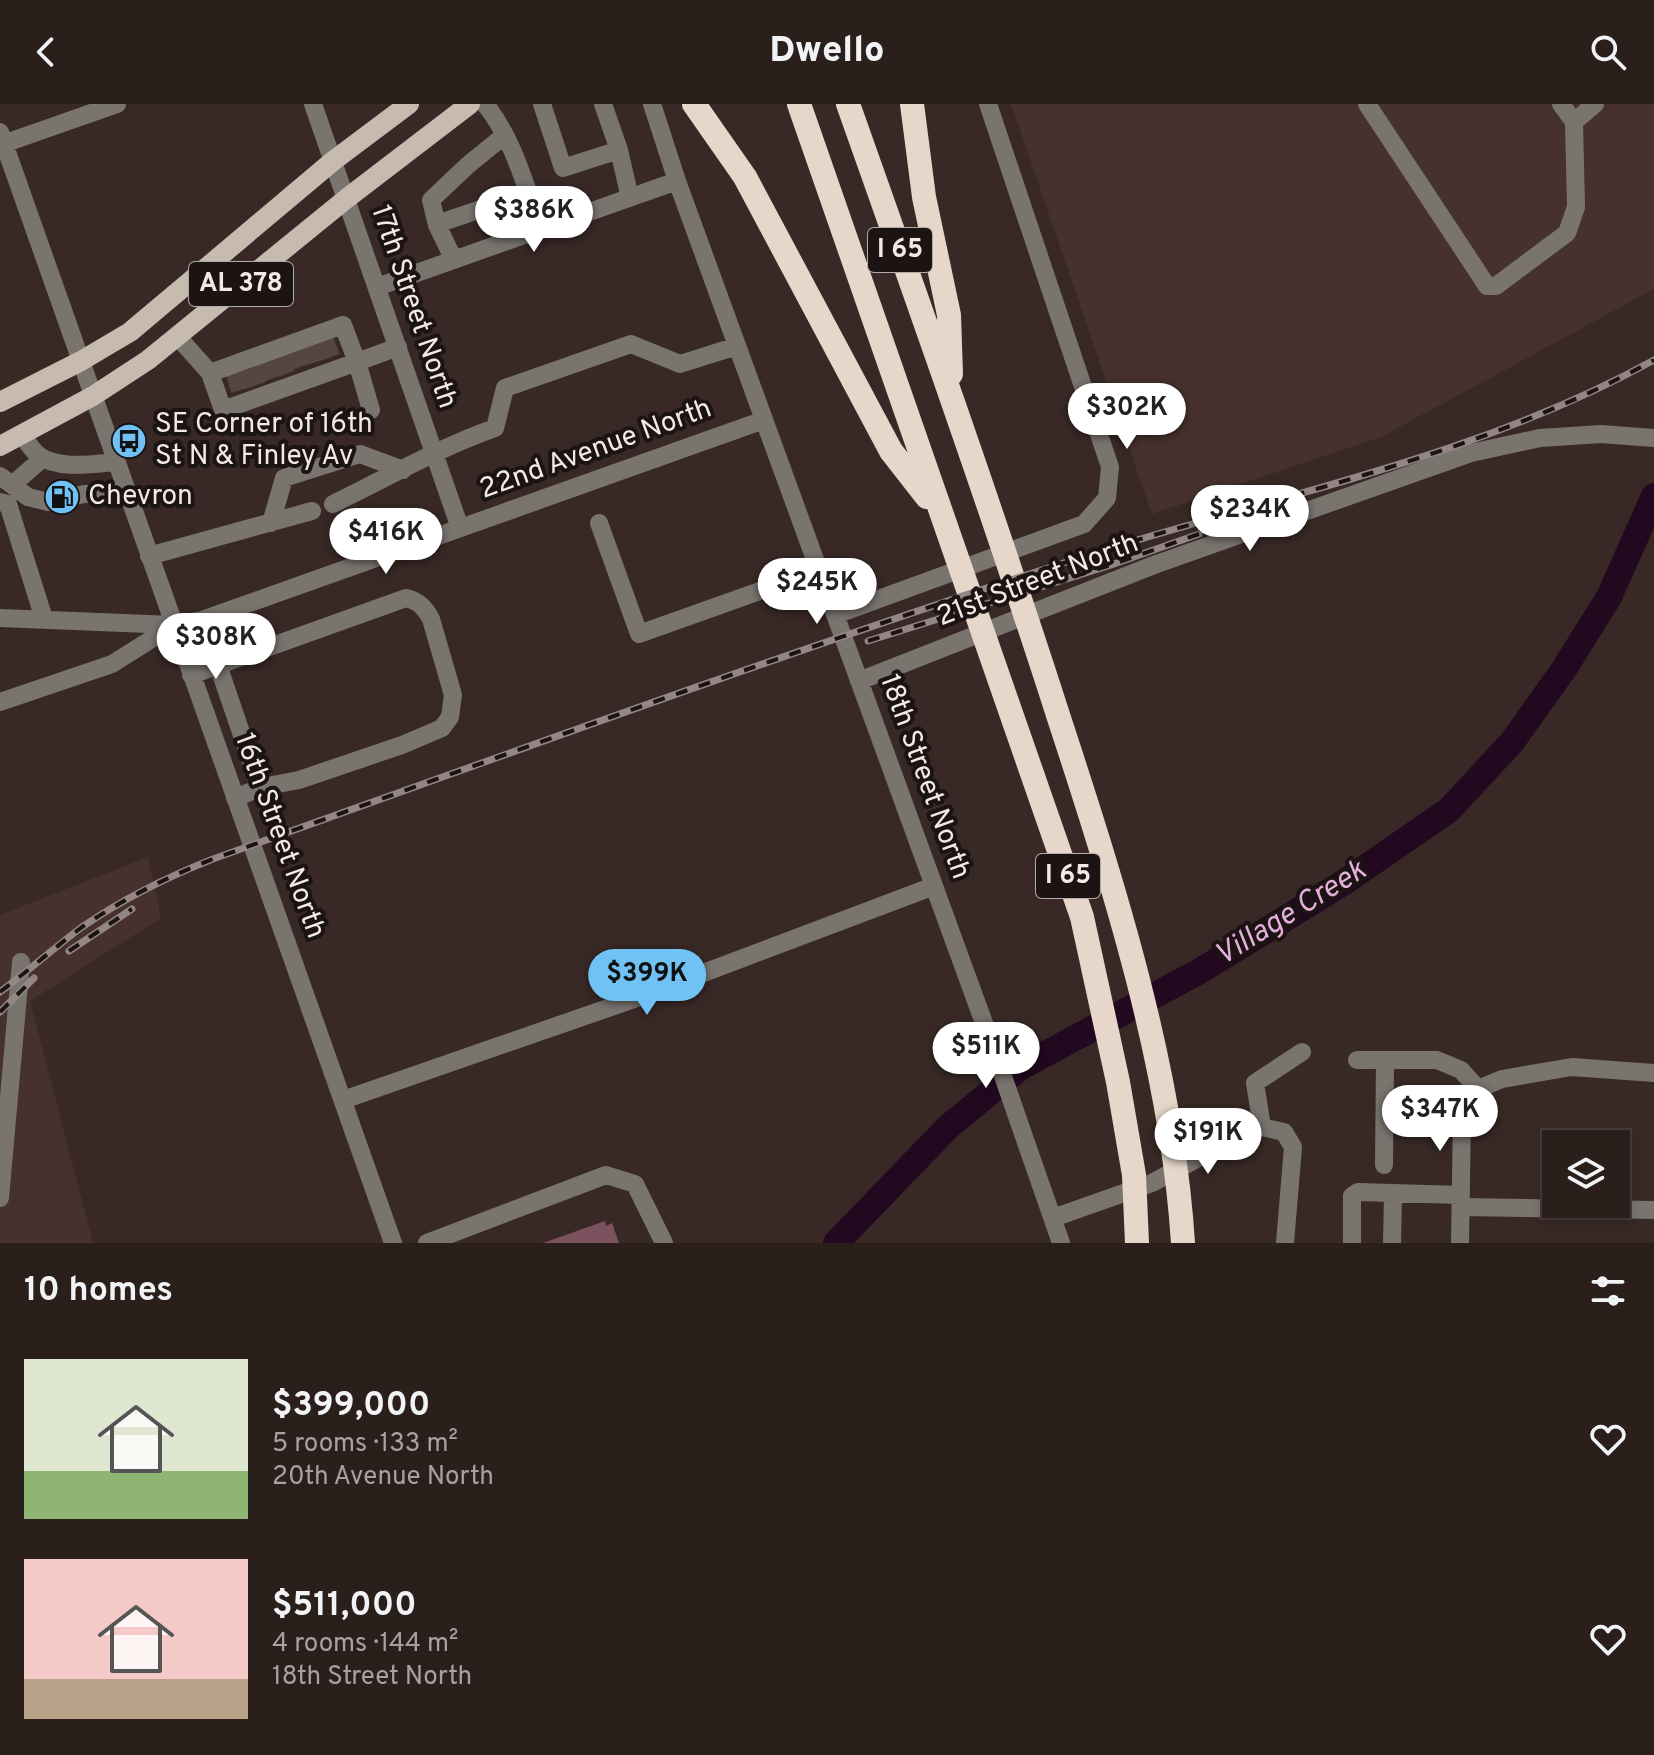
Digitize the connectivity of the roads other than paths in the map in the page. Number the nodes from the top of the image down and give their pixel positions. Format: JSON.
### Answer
{"nodes":[{"id":1,"x":117,"y":104,"type":"edge"},
{"id":2,"x":313,"y":104,"type":"edge"},
{"id":3,"x":409,"y":104,"type":"edge"},
{"id":4,"x":470,"y":104,"type":"edge"},
{"id":5,"x":485,"y":104,"type":"edge"},
{"id":6,"x":543,"y":104,"type":"edge"},
{"id":7,"x":603,"y":104,"type":"edge"},
{"id":8,"x":652,"y":104,"type":"edge"},
{"id":9,"x":694,"y":104,"type":"edge"},
{"id":10,"x":799,"y":104,"type":"edge"},
{"id":11,"x":848,"y":104,"type":"edge"},
{"id":12,"x":912,"y":104,"type":"edge"},
{"id":13,"x":988,"y":104,"type":"edge"},
{"id":14,"x":1367,"y":104,"type":"edge"},
{"id":15,"x":1561,"y":104,"type":"edge"},
{"id":16,"x":1595,"y":104,"type":"edge"},
{"id":17,"x":1574,"y":122,"type":"junction"},
{"id":18,"x":505,"y":135,"type":"junction"},
{"id":19,"x":1,"y":140,"type":"edge"},
{"id":20,"x":619,"y":150,"type":"junction"},
{"id":21,"x":333,"y":161,"type":"junction"},
{"id":22,"x":677,"y":181,"type":"junction"},
{"id":23,"x":528,"y":193,"type":"junction"},
{"id":24,"x":630,"y":198,"type":"junction"},
{"id":25,"x":346,"y":199,"type":"junction"},
{"id":26,"x":437,"y":224,"type":"junction"},
{"id":27,"x":541,"y":229,"type":"junction"},
{"id":28,"x":454,"y":260,"type":"junction"},
{"id":29,"x":377,"y":287,"type":"junction"},
{"id":30,"x":177,"y":336,"type":"junction"},
{"id":31,"x":737,"y":346,"type":"junction"},
{"id":32,"x":398,"y":347,"type":"junction"},
{"id":33,"x":81,"y":361,"type":"junction"},
{"id":34,"x":357,"y":362,"type":"junction"},
{"id":35,"x":283,"y":366,"type":"junction"},
{"id":36,"x":210,"y":373,"type":"junction"},
{"id":37,"x":93,"y":396,"type":"junction"},
{"id":38,"x":952,"y":397,"type":"junction"},
{"id":39,"x":0,"y":402,"type":"edge"},
{"id":40,"x":371,"y":410,"type":"dead end"},
{"id":41,"x":764,"y":420,"type":"junction"},
{"id":42,"x":21,"y":435,"type":"junction"},
{"id":43,"x":1650,"y":438,"type":"edge"},
{"id":44,"x":0,"y":446,"type":"edge"},
{"id":45,"x":433,"y":451,"type":"junction"},
{"id":46,"x":43,"y":458,"type":"junction"},
{"id":47,"x":116,"y":462,"type":"junction"},
{"id":48,"x":83,"y":464,"type":"junction"},
{"id":49,"x":403,"y":470,"type":"junction"},
{"id":50,"x":6,"y":480,"type":"edge"},
{"id":51,"x":125,"y":487,"type":"junction"},
{"id":52,"x":93,"y":494,"type":"junction"},
{"id":53,"x":0,"y":502,"type":"edge"},
{"id":54,"x":333,"y":504,"type":"dead end"},
{"id":55,"x":312,"y":511,"type":"dead end"},
{"id":56,"x":942,"y":519,"type":"junction"},
{"id":57,"x":271,"y":523,"type":"junction"},
{"id":58,"x":599,"y":523,"type":"dead end"},
{"id":59,"x":460,"y":528,"type":"junction"},
{"id":60,"x":149,"y":556,"type":"junction"},
{"id":61,"x":819,"y":570,"type":"junction"},
{"id":62,"x":835,"y":615,"type":"junction"},
{"id":63,"x":0,"y":618,"type":"edge"},
{"id":64,"x":44,"y":619,"type":"junction"},
{"id":65,"x":174,"y":625,"type":"junction"},
{"id":66,"x":218,"y":665,"type":"junction"},
{"id":67,"x":191,"y":675,"type":"junction"},
{"id":68,"x":859,"y":681,"type":"junction"},
{"id":69,"x":0,"y":702,"type":"edge"},
{"id":70,"x":260,"y":788,"type":"junction"},
{"id":71,"x":235,"y":798,"type":"junction"},
{"id":72,"x":934,"y":886,"type":"junction"},
{"id":73,"x":21,"y":962,"type":"dead end"},
{"id":74,"x":1302,"y":1052,"type":"dead end"},
{"id":75,"x":1357,"y":1060,"type":"dead end"},
{"id":76,"x":1385,"y":1060,"type":"junction"},
{"id":77,"x":1654,"y":1073,"type":"edge"},
{"id":78,"x":1478,"y":1089,"type":"junction"},
{"id":79,"x":343,"y":1100,"type":"junction"},
{"id":80,"x":1262,"y":1127,"type":"junction"},
{"id":81,"x":1384,"y":1165,"type":"dead end"},
{"id":82,"x":1393,"y":1193,"type":"junction"},
{"id":83,"x":0,"y":1198,"type":"edge"},
{"id":84,"x":1461,"y":1201,"type":"junction"},
{"id":85,"x":1654,"y":1210,"type":"edge"},
{"id":86,"x":1053,"y":1218,"type":"junction"},
{"id":87,"x":1137,"y":1242,"type":"edge"},
{"id":88,"x":393,"y":1243,"type":"edge"},
{"id":89,"x":427,"y":1243,"type":"edge"},
{"id":90,"x":664,"y":1243,"type":"edge"},
{"id":91,"x":1061,"y":1243,"type":"edge"},
{"id":92,"x":1183,"y":1243,"type":"edge"},
{"id":93,"x":1285,"y":1243,"type":"edge"},
{"id":94,"x":1352,"y":1243,"type":"edge"},
{"id":95,"x":1392,"y":1243,"type":"edge"},
{"id":96,"x":1460,"y":1243,"type":"edge"}],
"edges":[{"from":1,"to":19,"type":"street"},
{"from":2,"to":21,"type":"street","name":"17th Street North"},
{"from":3,"to":21,"type":"main road","number":"AL 378"},
{"from":4,"to":25,"type":"main road","number":"AL 378"},
{"from":5,"to":18,"type":"street"},
{"from":6,"to":20,"type":"street"},
{"from":7,"to":20,"type":"street"},
{"from":8,"to":22,"type":"street","name":"18th Street North"},
{"from":9,"to":56,"type":"highway"},
{"from":10,"to":56,"type":"highway","number":"I 65"},
{"from":11,"to":38,"type":"highway","number":"I 65"},
{"from":12,"to":38,"type":"highway"},
{"from":13,"to":62,"type":"street"},
{"from":14,"to":17,"type":"street"},
{"from":15,"to":17,"type":"street"},
{"from":16,"to":17,"type":"street"},
{"from":18,"to":23,"type":"street"},
{"from":18,"to":26,"type":"street"},
{"from":19,"to":33,"type":"street","name":"16th Street North"},
{"from":20,"to":24,"type":"street"},
{"from":21,"to":25,"type":"street","name":"17th Street North"},
{"from":21,"to":33,"type":"main road","number":"AL 378"},
{"from":22,"to":24,"type":"street"},
{"from":22,"to":31,"type":"street","name":"18th Street North"},
{"from":23,"to":26,"type":"street"},
{"from":23,"to":27,"type":"street"},
{"from":24,"to":27,"type":"street"},
{"from":25,"to":29,"type":"street","name":"17th Street North"},
{"from":25,"to":30,"type":"main road","number":"AL 378"},
{"from":26,"to":28,"type":"street"},
{"from":27,"to":28,"type":"street"},
{"from":28,"to":29,"type":"street"},
{"from":29,"to":32,"type":"street","name":"17th Street North"},
{"from":30,"to":36,"type":"street"},
{"from":30,"to":37,"type":"main road","number":"AL 378"},
{"from":31,"to":41,"type":"street","name":"18th Street North"},
{"from":31,"to":45,"type":"street"},
{"from":32,"to":34,"type":"street"},
{"from":32,"to":45,"type":"street","name":"17th Street North"},
{"from":33,"to":37,"type":"street","name":"16th Street North"},
{"from":33,"to":39,"type":"main road","number":"AL 378"},
{"from":34,"to":35,"type":"street"},
{"from":34,"to":35,"type":"street"},
{"from":34,"to":40,"type":"street"},
{"from":35,"to":36,"type":"street"},
{"from":35,"to":36,"type":"street"},
{"from":37,"to":42,"type":"main road","number":"AL 378"},
{"from":37,"to":47,"type":"street","name":"16th Street North"},
{"from":38,"to":92,"type":"highway","number":"I 65"},
{"from":41,"to":59,"type":"street","name":"22nd Avenue North"},
{"from":41,"to":61,"type":"street","name":"18th Street North"},
{"from":42,"to":44,"type":"main road","number":"AL 378"},
{"from":42,"to":46,"type":"street"},
{"from":43,"to":68,"type":"street","name":"21st Street North"},
{"from":45,"to":49,"type":"street"},
{"from":45,"to":59,"type":"street","name":"17th Street North"},
{"from":46,"to":48,"type":"street"},
{"from":46,"to":50,"type":"street"},
{"from":47,"to":48,"type":"street"},
{"from":47,"to":51,"type":"street","name":"16th Street North"},
{"from":48,"to":52,"type":"street"},
{"from":49,"to":54,"type":"street"},
{"from":49,"to":57,"type":"street"},
{"from":50,"to":52,"type":"street"},
{"from":51,"to":52,"type":"street"},
{"from":51,"to":60,"type":"street","name":"16th Street North"},
{"from":53,"to":64,"type":"street"},
{"from":55,"to":57,"type":"street"},
{"from":56,"to":87,"type":"highway","number":"I 65"},
{"from":57,"to":60,"type":"street"},
{"from":58,"to":61,"type":"street"},
{"from":59,"to":65,"type":"street","name":"22nd Avenue North"},
{"from":60,"to":65,"type":"street","name":"16th Street North"},
{"from":61,"to":62,"type":"street","name":"18th Street North"},
{"from":62,"to":68,"type":"street","name":"18th Street North"},
{"from":63,"to":64,"type":"street"},
{"from":64,"to":65,"type":"street"},
{"from":65,"to":67,"type":"street","name":"16th Street North"},
{"from":65,"to":69,"type":"street","name":"22nd Avenue North"},
{"from":66,"to":67,"type":"street"},
{"from":66,"to":70,"type":"street"},
{"from":66,"to":70,"type":"street"},
{"from":67,"to":71,"type":"street","name":"16th Street North"},
{"from":68,"to":72,"type":"street","name":"18th Street North"},
{"from":70,"to":71,"type":"street"},
{"from":71,"to":79,"type":"street","name":"16th Street North"},
{"from":72,"to":79,"type":"street"},
{"from":72,"to":86,"type":"street","name":"18th Street North"},
{"from":73,"to":83,"type":"street"},
{"from":74,"to":80,"type":"street"},
{"from":75,"to":76,"type":"street"},
{"from":76,"to":78,"type":"street"},
{"from":76,"to":81,"type":"street"},
{"from":77,"to":78,"type":"street"},
{"from":78,"to":84,"type":"street"},
{"from":79,"to":88,"type":"street","name":"16th Street North"},
{"from":80,"to":86,"type":"street"},
{"from":80,"to":93,"type":"street"},
{"from":82,"to":84,"type":"street"},
{"from":82,"to":94,"type":"street"},
{"from":82,"to":95,"type":"street"},
{"from":84,"to":85,"type":"street"},
{"from":84,"to":96,"type":"street"},
{"from":86,"to":91,"type":"street","name":"18th Street North"},
{"from":89,"to":90,"type":"street"}]}
